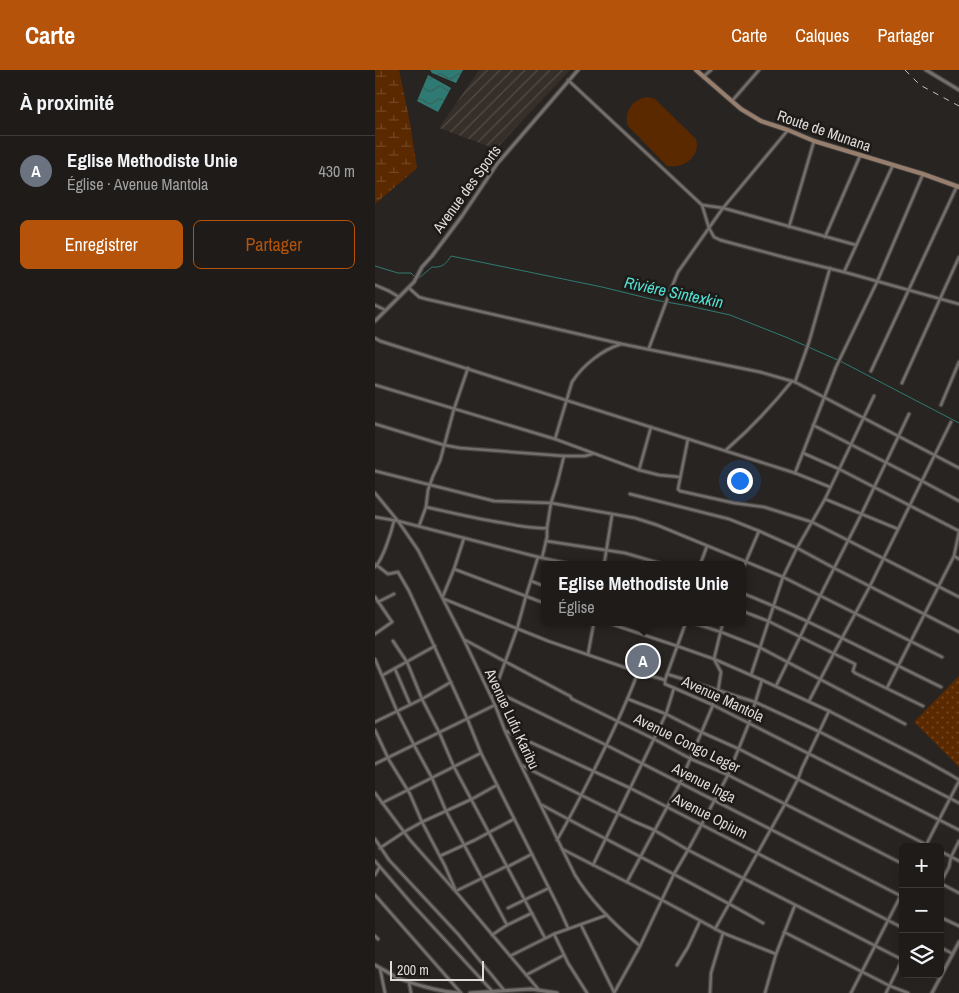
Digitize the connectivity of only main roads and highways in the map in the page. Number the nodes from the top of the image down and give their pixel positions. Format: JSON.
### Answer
{"nodes":[{"id":1,"x":696,"y":70,"type":"edge"},
{"id":2,"x":958,"y":186,"type":"edge"}],
"edges":[{"from":1,"to":2,"type":"main road","name":"Route de Munana"}]}
